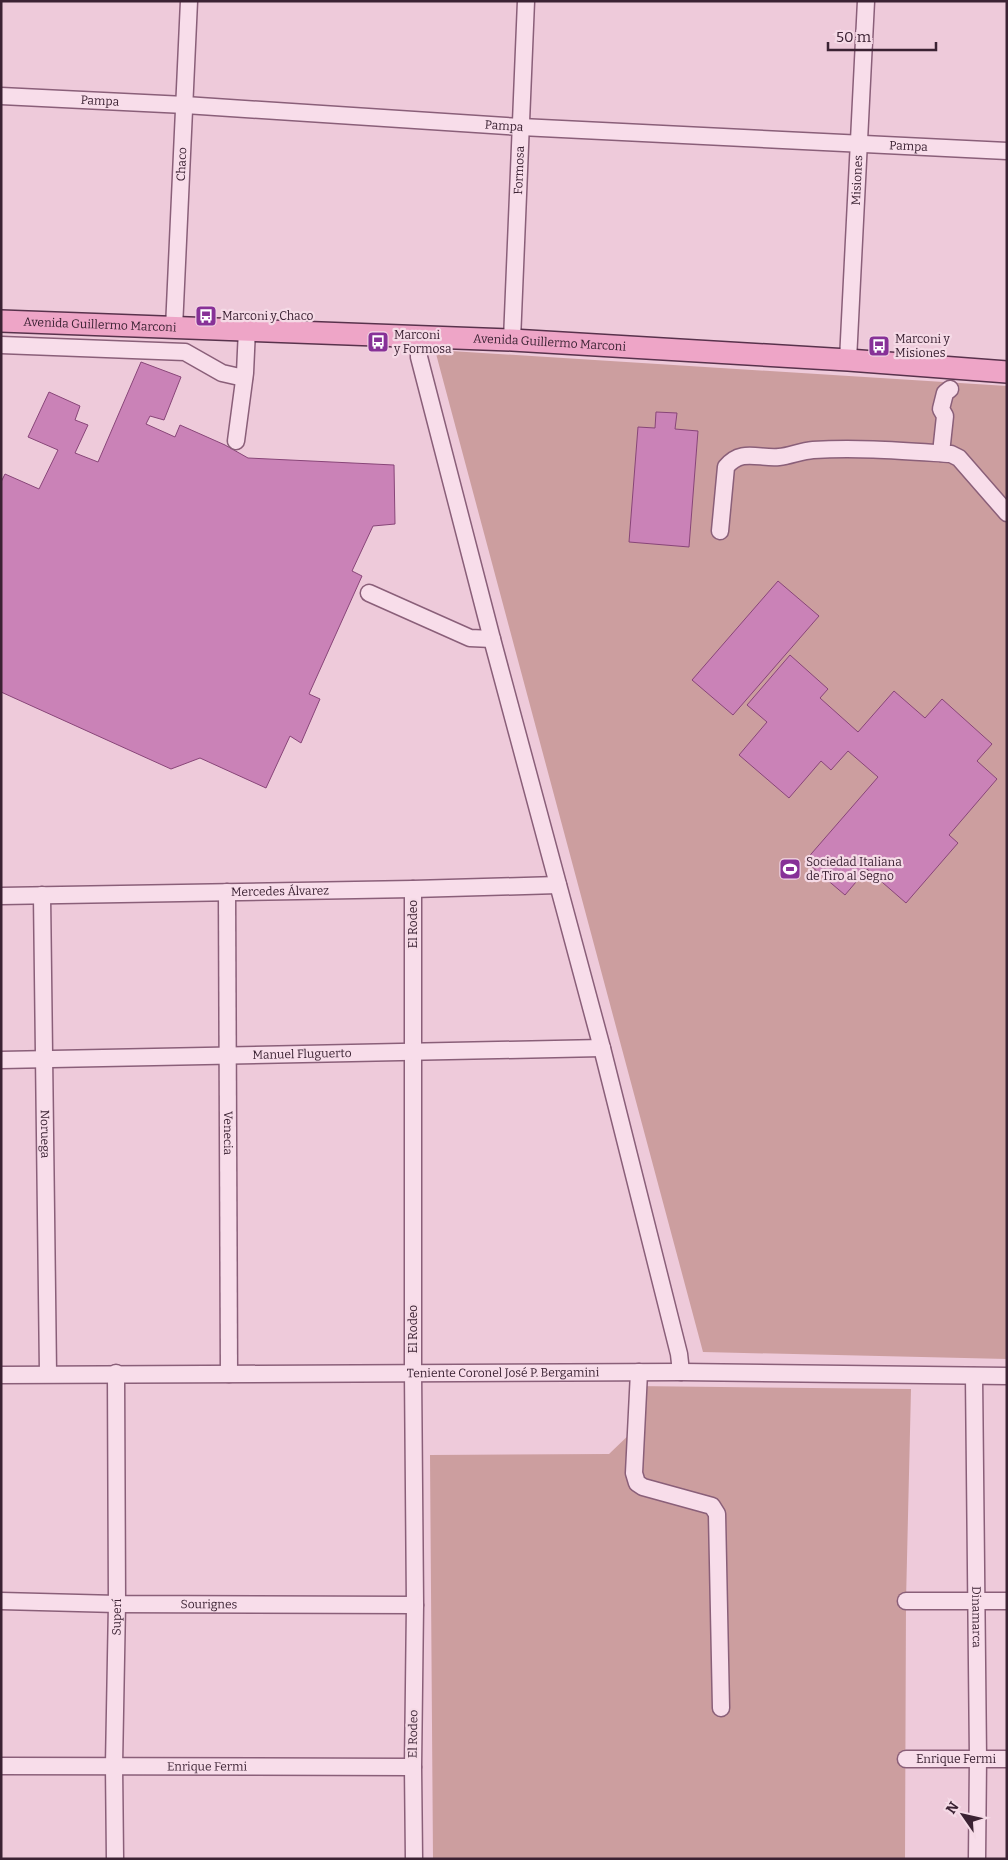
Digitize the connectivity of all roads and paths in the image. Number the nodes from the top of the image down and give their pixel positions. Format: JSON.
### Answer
{"nodes":[{"id":1,"x":189,"y":1,"type":"edge"},
{"id":2,"x":526,"y":1,"type":"edge"},
{"id":3,"x":866,"y":1,"type":"edge"},
{"id":4,"x":1,"y":96,"type":"edge"},
{"id":5,"x":185,"y":105,"type":"junction"},
{"id":6,"x":521,"y":127,"type":"junction"},
{"id":7,"x":858,"y":143,"type":"junction"},
{"id":8,"x":1007,"y":151,"type":"edge"},
{"id":9,"x":1,"y":321,"type":"edge"},
{"id":10,"x":174,"y":328,"type":"junction"},
{"id":11,"x":246,"y":329,"type":"junction"},
{"id":12,"x":421,"y":336,"type":"junction"},
{"id":13,"x":512,"y":340,"type":"junction"},
{"id":14,"x":1,"y":345,"type":"edge"},
{"id":15,"x":848,"y":360,"type":"junction"},
{"id":16,"x":1007,"y":372,"type":"edge"},
{"id":17,"x":244,"y":378,"type":"junction"},
{"id":18,"x":951,"y":379,"type":"junction"},
{"id":19,"x":236,"y":441,"type":"dead end"},
{"id":20,"x":941,"y":453,"type":"junction"},
{"id":21,"x":1007,"y":513,"type":"edge"},
{"id":22,"x":720,"y":531,"type":"dead end"},
{"id":23,"x":369,"y":593,"type":"dead end"},
{"id":24,"x":492,"y":640,"type":"junction"},
{"id":25,"x":558,"y":885,"type":"junction"},
{"id":26,"x":413,"y":889,"type":"junction"},
{"id":27,"x":227,"y":892,"type":"junction"},
{"id":28,"x":42,"y":895,"type":"junction"},
{"id":29,"x":1,"y":896,"type":"edge"},
{"id":30,"x":602,"y":1048,"type":"junction"},
{"id":31,"x":413,"y":1052,"type":"junction"},
{"id":32,"x":228,"y":1056,"type":"junction"},
{"id":33,"x":44,"y":1059,"type":"junction"},
{"id":34,"x":1,"y":1060,"type":"edge"},
{"id":35,"x":413,"y":1372,"type":"junction"},
{"id":36,"x":639,"y":1372,"type":"junction"},
{"id":37,"x":681,"y":1372,"type":"junction"},
{"id":38,"x":48,"y":1373,"type":"junction"},
{"id":39,"x":116,"y":1373,"type":"junction"},
{"id":40,"x":229,"y":1374,"type":"junction"},
{"id":41,"x":1,"y":1375,"type":"edge"},
{"id":42,"x":974,"y":1376,"type":"junction"},
{"id":43,"x":1007,"y":1376,"type":"edge"},
{"id":44,"x":976,"y":1600,"type":"junction"},
{"id":45,"x":1,"y":1601,"type":"edge"},
{"id":46,"x":906,"y":1601,"type":"dead end"},
{"id":47,"x":1007,"y":1601,"type":"edge"},
{"id":48,"x":117,"y":1604,"type":"junction"},
{"id":49,"x":415,"y":1605,"type":"junction"},
{"id":50,"x":721,"y":1708,"type":"dead end"},
{"id":51,"x":978,"y":1758,"type":"junction"},
{"id":52,"x":906,"y":1759,"type":"dead end"},
{"id":53,"x":1007,"y":1759,"type":"edge"},
{"id":54,"x":114,"y":1765,"type":"junction"},
{"id":55,"x":1,"y":1766,"type":"edge"},
{"id":56,"x":412,"y":1767,"type":"junction"},
{"id":57,"x":115,"y":1859,"type":"edge"},
{"id":58,"x":414,"y":1859,"type":"edge"},
{"id":59,"x":977,"y":1859,"type":"edge"}],
"edges":[{"from":1,"to":5,"type":"street","name":"Chaco"},
{"from":2,"to":6,"type":"street","name":"Formosa"},
{"from":3,"to":7,"type":"street","name":"Misiones"},
{"from":4,"to":5,"type":"street","name":"Pampa"},
{"from":5,"to":6,"type":"street","name":"Pampa"},
{"from":5,"to":10,"type":"street","name":"Chaco"},
{"from":6,"to":7,"type":"street","name":"Pampa"},
{"from":6,"to":13,"type":"street","name":"Formosa"},
{"from":7,"to":8,"type":"street","name":"Pampa"},
{"from":7,"to":15,"type":"street","name":"Misiones"},
{"from":9,"to":10,"type":"main road","name":"Avenida Guillermo Marconi"},
{"from":10,"to":11,"type":"main road","name":"Avenida Guillermo Marconi"},
{"from":11,"to":12,"type":"main road","name":"Avenida Guillermo Marconi"},
{"from":11,"to":17,"type":"street"},
{"from":12,"to":13,"type":"main road","name":"Avenida Guillermo Marconi"},
{"from":12,"to":24,"type":"street"},
{"from":13,"to":15,"type":"main road","name":"Avenida Guillermo Marconi"},
{"from":14,"to":17,"type":"street"},
{"from":15,"to":18,"type":"main road","name":"Avenida Guillermo Marconi"},
{"from":16,"to":18,"type":"main road","name":"Avenida Guillermo Marconi"},
{"from":17,"to":19,"type":"street"},
{"from":18,"to":20,"type":"street"},
{"from":20,"to":21,"type":"street"},
{"from":20,"to":22,"type":"street"},
{"from":23,"to":24,"type":"street"},
{"from":24,"to":25,"type":"street"},
{"from":25,"to":26,"type":"street","name":"Mercedes Álvarez"},
{"from":25,"to":30,"type":"street"},
{"from":26,"to":27,"type":"street","name":"Mercedes Álvarez"},
{"from":26,"to":31,"type":"street","name":"El Rodeo"},
{"from":27,"to":28,"type":"street","name":"Mercedes Álvarez"},
{"from":27,"to":32,"type":"street","name":"Venecia"},
{"from":28,"to":29,"type":"street","name":"Mercedes Álvarez"},
{"from":28,"to":33,"type":"street","name":"Noruega"},
{"from":30,"to":31,"type":"street","name":"Manuel Fluguerto"},
{"from":30,"to":37,"type":"street"},
{"from":31,"to":32,"type":"street","name":"Manuel Fluguerto"},
{"from":31,"to":35,"type":"street","name":"El Rodeo"},
{"from":32,"to":33,"type":"street","name":"Manuel Fluguerto"},
{"from":32,"to":40,"type":"street","name":"Venecia"},
{"from":33,"to":34,"type":"street","name":"Manuel Fluguerto"},
{"from":33,"to":38,"type":"street","name":"Noruega"},
{"from":35,"to":36,"type":"street","name":"Teniente Coronel José P. Bergamini"},
{"from":35,"to":40,"type":"street","name":"Teniente Coronel José P. Bergamini"},
{"from":35,"to":49,"type":"street","name":"El Rodeo"},
{"from":36,"to":37,"type":"street","name":"Teniente Coronel José P. Bergamini"},
{"from":36,"to":50,"type":"street"},
{"from":37,"to":42,"type":"street","name":"Teniente Coronel José P. Bergamini"},
{"from":38,"to":39,"type":"street","name":"Teniente Coronel José P. Bergamini"},
{"from":38,"to":41,"type":"street","name":"Teniente Coronel José P. Bergamini"},
{"from":39,"to":40,"type":"street","name":"Teniente Coronel José P. Bergamini"},
{"from":39,"to":48,"type":"street","name":"Superí"},
{"from":42,"to":43,"type":"street","name":"Teniente Coronel José P. Bergamini"},
{"from":42,"to":44,"type":"street","name":"Dinamarca"},
{"from":44,"to":46,"type":"street"},
{"from":44,"to":47,"type":"street"},
{"from":44,"to":51,"type":"street","name":"Dinamarca"},
{"from":45,"to":48,"type":"street","name":"Sourignes"},
{"from":48,"to":49,"type":"street","name":"Sourignes"},
{"from":48,"to":54,"type":"street","name":"Superí"},
{"from":49,"to":56,"type":"street","name":"El Rodeo"},
{"from":51,"to":52,"type":"street","name":"Enrique Fermi"},
{"from":51,"to":53,"type":"street","name":"Enrique Fermi"},
{"from":51,"to":59,"type":"street","name":"Dinamarca"},
{"from":54,"to":55,"type":"street","name":"Enrique Fermi"},
{"from":54,"to":56,"type":"street","name":"Enrique Fermi"},
{"from":54,"to":57,"type":"street","name":"Superí"},
{"from":56,"to":58,"type":"street","name":"El Rodeo"}]}
